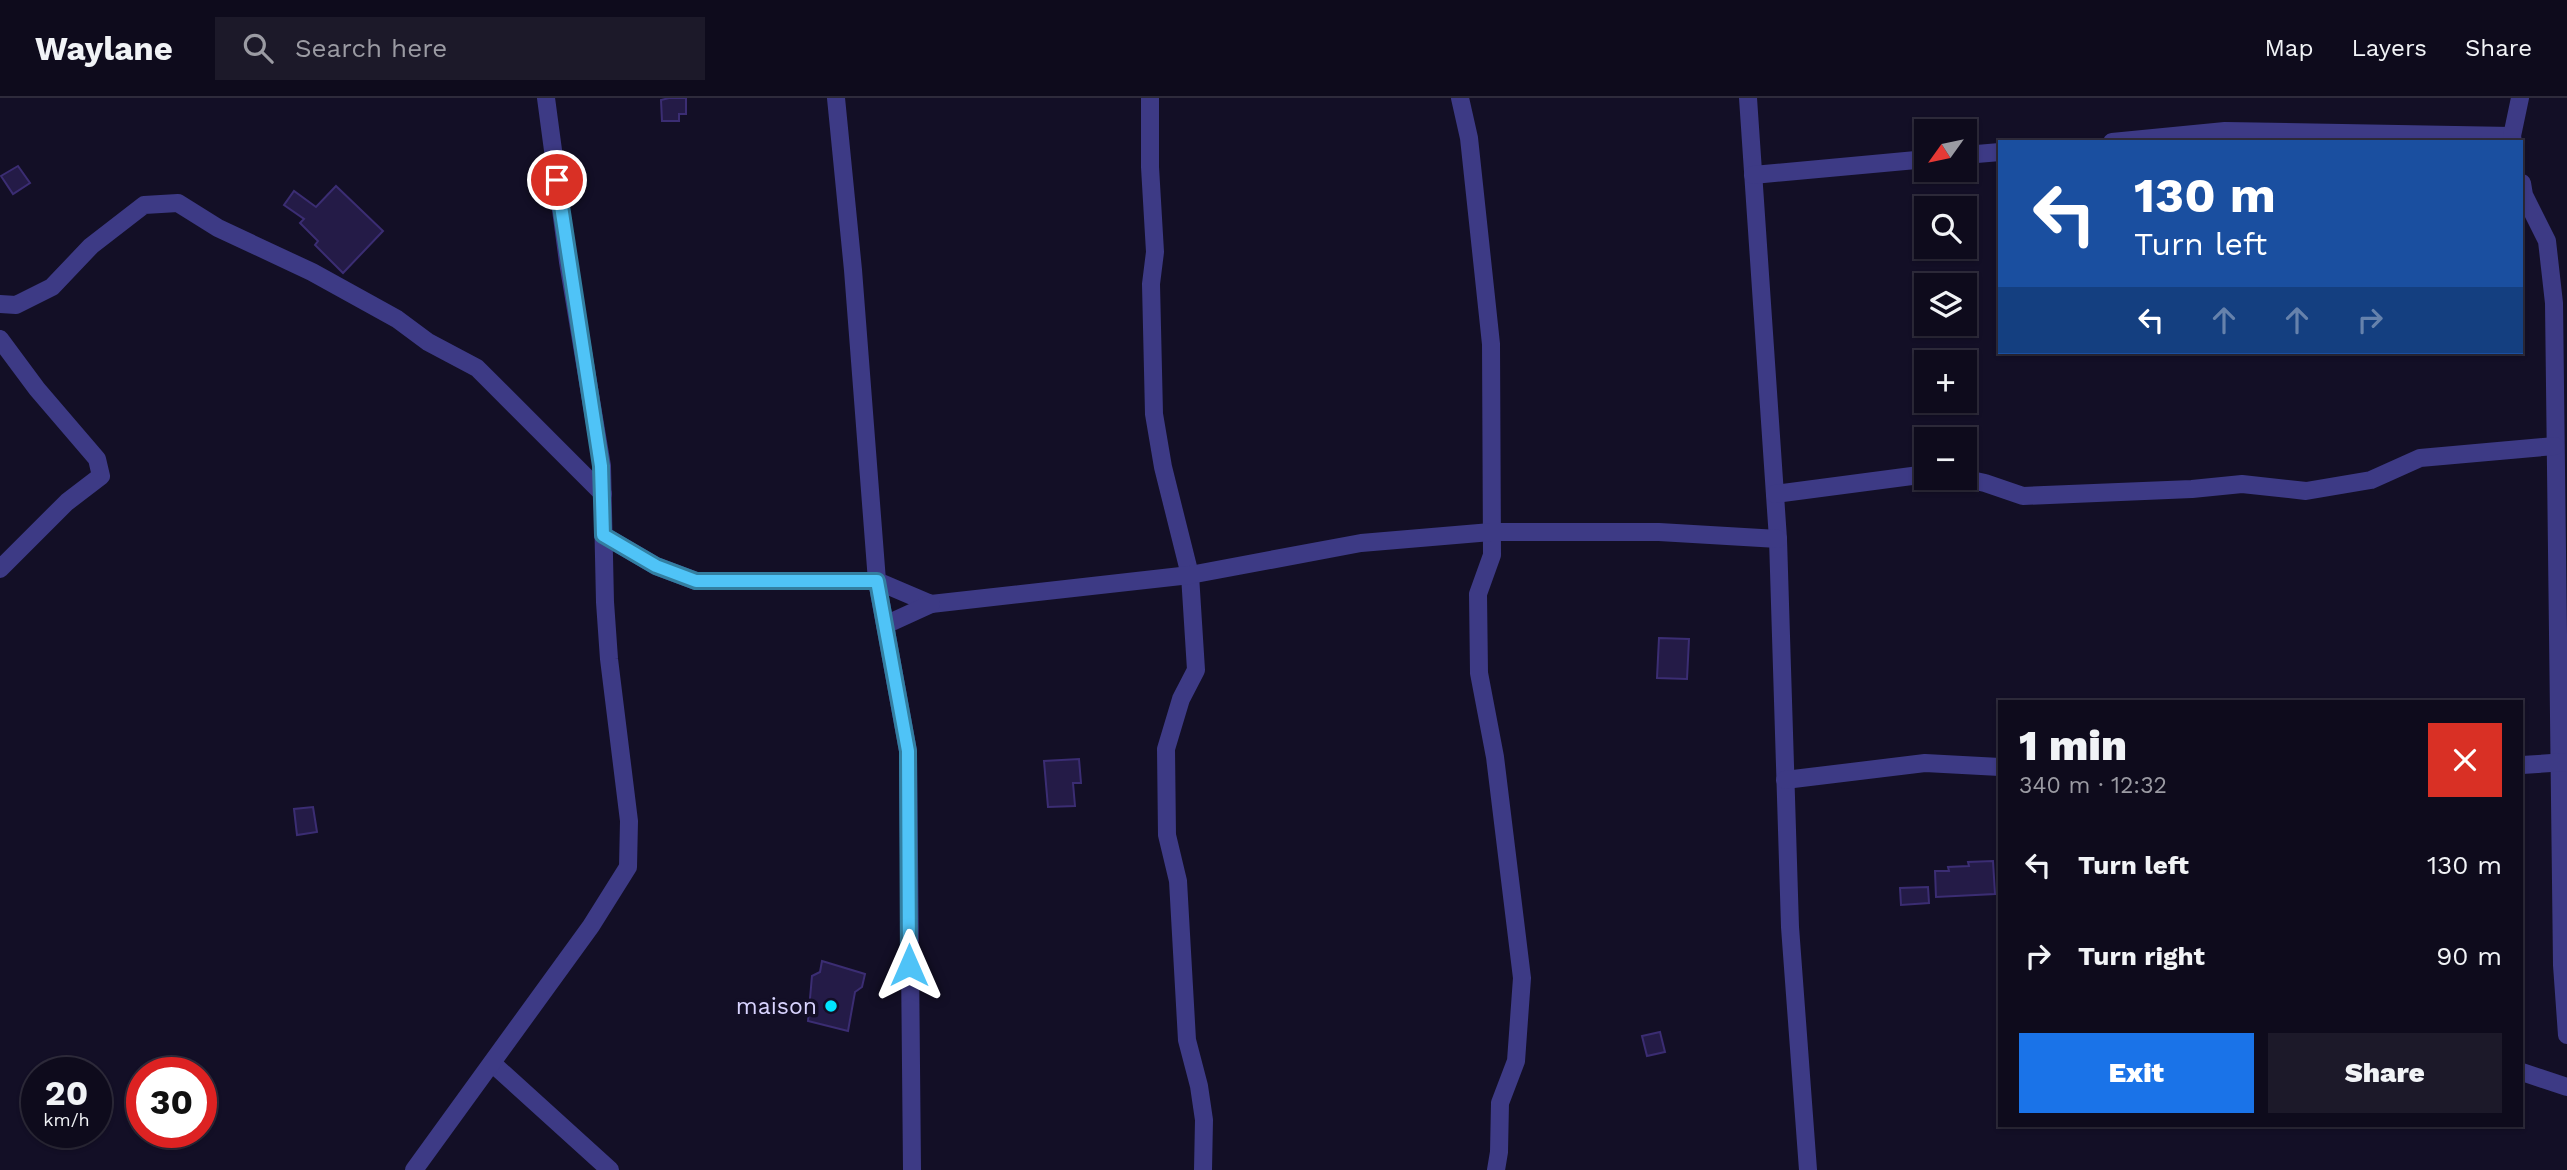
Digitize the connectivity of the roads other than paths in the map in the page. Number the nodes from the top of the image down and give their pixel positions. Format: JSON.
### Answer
{"nodes":[{"id":1,"x":546,"y":98,"type":"edge"},
{"id":2,"x":836,"y":98,"type":"edge"},
{"id":3,"x":1150,"y":98,"type":"edge"},
{"id":4,"x":1460,"y":98,"type":"edge"},
{"id":5,"x":1748,"y":98,"type":"edge"},
{"id":6,"x":2520,"y":98,"type":"edge"},
{"id":7,"x":2513,"y":139,"type":"edge"},
{"id":8,"x":2133,"y":140,"type":"edge"},
{"id":9,"x":1998,"y":152,"type":"edge"},
{"id":10,"x":1978,"y":154,"type":"edge"},
{"id":11,"x":1914,"y":160,"type":"edge"},
{"id":12,"x":1753,"y":175,"type":"junction"},
{"id":13,"x":2523,"y":189,"type":"edge"},
{"id":14,"x":0,"y":304,"type":"edge"},
{"id":15,"x":0,"y":339,"type":"edge"},
{"id":16,"x":2555,"y":446,"type":"junction"},
{"id":17,"x":1914,"y":476,"type":"edge"},
{"id":18,"x":1977,"y":481,"type":"edge"},
{"id":19,"x":603,"y":494,"type":"junction"},
{"id":20,"x":1774,"y":495,"type":"junction"},
{"id":21,"x":1491,"y":532,"type":"junction"},
{"id":22,"x":603,"y":535,"type":"junction"},
{"id":23,"x":1778,"y":539,"type":"junction"},
{"id":24,"x":0,"y":569,"type":"edge"},
{"id":25,"x":1190,"y":575,"type":"junction"},
{"id":26,"x":877,"y":581,"type":"junction"},
{"id":27,"x":931,"y":604,"type":"junction"},
{"id":28,"x":885,"y":625,"type":"junction"},
{"id":29,"x":2563,"y":763,"type":"edge"},
{"id":30,"x":2523,"y":765,"type":"edge"},
{"id":31,"x":1998,"y":767,"type":"edge"},
{"id":32,"x":1785,"y":780,"type":"junction"},
{"id":33,"x":2567,"y":1035,"type":"edge"},
{"id":34,"x":492,"y":1063,"type":"junction"},
{"id":35,"x":2523,"y":1072,"type":"edge"},
{"id":36,"x":2567,"y":1087,"type":"edge"},
{"id":37,"x":414,"y":1170,"type":"edge"},
{"id":38,"x":610,"y":1170,"type":"edge"},
{"id":39,"x":912,"y":1170,"type":"edge"},
{"id":40,"x":1203,"y":1170,"type":"edge"},
{"id":41,"x":1496,"y":1170,"type":"edge"},
{"id":42,"x":1808,"y":1170,"type":"edge"}],
"edges":[{"from":1,"to":19,"type":"street"},
{"from":2,"to":26,"type":"street"},
{"from":3,"to":25,"type":"street"},
{"from":4,"to":21,"type":"street"},
{"from":5,"to":12,"type":"street"},
{"from":6,"to":7,"type":"street"},
{"from":7,"to":8,"type":"street"},
{"from":9,"to":10,"type":"street"},
{"from":11,"to":12,"type":"street"},
{"from":12,"to":20,"type":"street"},
{"from":13,"to":16,"type":"street"},
{"from":14,"to":19,"type":"street"},
{"from":15,"to":24,"type":"street"},
{"from":16,"to":18,"type":"street"},
{"from":16,"to":29,"type":"street"},
{"from":17,"to":20,"type":"street"},
{"from":19,"to":22,"type":"street"},
{"from":20,"to":23,"type":"street"},
{"from":21,"to":23,"type":"street"},
{"from":21,"to":25,"type":"street"},
{"from":21,"to":41,"type":"street"},
{"from":22,"to":26,"type":"street"},
{"from":22,"to":34,"type":"street"},
{"from":23,"to":32,"type":"street"},
{"from":25,"to":27,"type":"street"},
{"from":25,"to":40,"type":"street"},
{"from":26,"to":27,"type":"street"},
{"from":26,"to":28,"type":"street"},
{"from":27,"to":28,"type":"street"},
{"from":28,"to":39,"type":"street"},
{"from":29,"to":30,"type":"street"},
{"from":29,"to":33,"type":"street"},
{"from":31,"to":32,"type":"street"},
{"from":32,"to":42,"type":"street"},
{"from":34,"to":37,"type":"street"},
{"from":34,"to":38,"type":"street"},
{"from":35,"to":36,"type":"street"}]}
